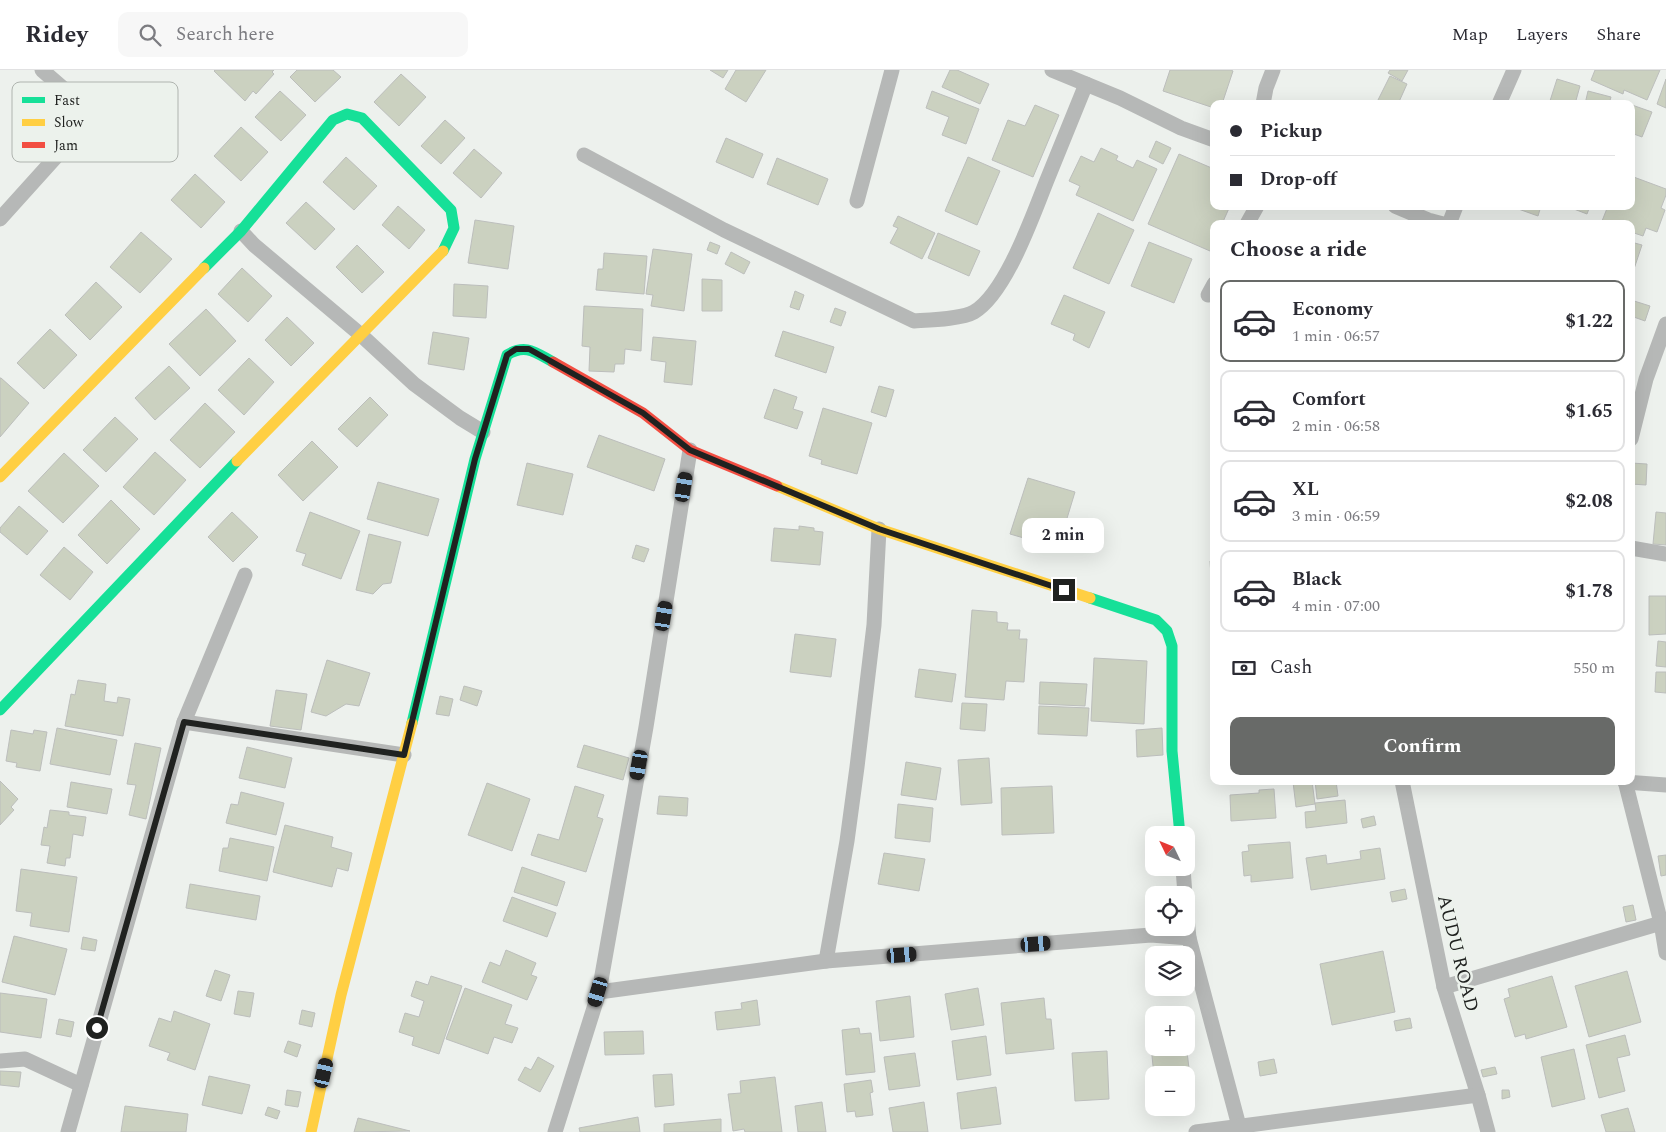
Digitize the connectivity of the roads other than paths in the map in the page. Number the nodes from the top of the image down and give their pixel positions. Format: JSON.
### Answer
{"nodes":[{"id":1,"x":42,"y":70,"type":"edge"},
{"id":2,"x":892,"y":70,"type":"edge"},
{"id":3,"x":1052,"y":70,"type":"edge"},
{"id":4,"x":1273,"y":70,"type":"edge"},
{"id":5,"x":1514,"y":70,"type":"edge"},
{"id":6,"x":56,"y":82,"type":"edge"},
{"id":7,"x":1086,"y":84,"type":"junction"},
{"id":8,"x":1263,"y":100,"type":"edge"},
{"id":9,"x":1501,"y":100,"type":"edge"},
{"id":10,"x":1210,"y":139,"type":"edge"},
{"id":11,"x":584,"y":155,"type":"dead end"},
{"id":12,"x":51,"y":162,"type":"edge"},
{"id":13,"x":857,"y":201,"type":"dead end"},
{"id":14,"x":1404,"y":210,"type":"edge"},
{"id":15,"x":0,"y":219,"type":"edge"},
{"id":16,"x":1428,"y":220,"type":"edge"},
{"id":17,"x":241,"y":230,"type":"junction"},
{"id":18,"x":1666,"y":324,"type":"edge"},
{"id":19,"x":361,"y":335,"type":"junction"},
{"id":20,"x":1635,"y":423,"type":"edge"},
{"id":21,"x":483,"y":432,"type":"junction"},
{"id":22,"x":690,"y":450,"type":"junction"},
{"id":23,"x":0,"y":477,"type":"edge"},
{"id":24,"x":879,"y":529,"type":"junction"},
{"id":25,"x":1635,"y":549,"type":"edge"},
{"id":26,"x":1666,"y":554,"type":"edge"},
{"id":27,"x":245,"y":575,"type":"dead end"},
{"id":28,"x":0,"y":710,"type":"edge"},
{"id":29,"x":184,"y":722,"type":"junction"},
{"id":30,"x":404,"y":755,"type":"junction"},
{"id":31,"x":1635,"y":783,"type":"edge"},
{"id":32,"x":1403,"y":785,"type":"edge"},
{"id":33,"x":1626,"y":785,"type":"edge"},
{"id":34,"x":1666,"y":785,"type":"edge"},
{"id":35,"x":1179,"y":826,"type":"edge"},
{"id":36,"x":1661,"y":923,"type":"junction"},
{"id":37,"x":1189,"y":938,"type":"joint"},
{"id":38,"x":1666,"y":953,"type":"edge"},
{"id":39,"x":826,"y":961,"type":"junction"},
{"id":40,"x":1444,"y":987,"type":"junction"},
{"id":41,"x":598,"y":992,"type":"junction"},
{"id":42,"x":0,"y":1061,"type":"edge"},
{"id":43,"x":81,"y":1085,"type":"junction"},
{"id":44,"x":1478,"y":1096,"type":"junction"},
{"id":45,"x":1239,"y":1126,"type":"junction"},
{"id":46,"x":68,"y":1132,"type":"edge"},
{"id":47,"x":311,"y":1132,"type":"edge"},
{"id":48,"x":556,"y":1132,"type":"edge"},
{"id":49,"x":1196,"y":1132,"type":"edge"},
{"id":50,"x":1488,"y":1132,"type":"edge"}],
"edges":[{"from":1,"to":6,"type":"street"},
{"from":2,"to":13,"type":"street"},
{"from":3,"to":7,"type":"street"},
{"from":4,"to":8,"type":"street"},
{"from":5,"to":9,"type":"street"},
{"from":7,"to":10,"type":"street"},
{"from":7,"to":11,"type":"street"},
{"from":12,"to":15,"type":"street"},
{"from":14,"to":16,"type":"street"},
{"from":17,"to":19,"type":"street"},
{"from":17,"to":19,"type":"street"},
{"from":17,"to":23,"type":"street"},
{"from":18,"to":20,"type":"street"},
{"from":19,"to":21,"type":"street"},
{"from":19,"to":28,"type":"street"},
{"from":21,"to":22,"type":"street"},
{"from":21,"to":30,"type":"street"},
{"from":22,"to":24,"type":"street"},
{"from":22,"to":41,"type":"street"},
{"from":24,"to":35,"type":"street"},
{"from":24,"to":39,"type":"street"},
{"from":25,"to":26,"type":"street"},
{"from":27,"to":29,"type":"street"},
{"from":29,"to":30,"type":"street"},
{"from":29,"to":43,"type":"street"},
{"from":30,"to":47,"type":"street"},
{"from":31,"to":34,"type":"street"},
{"from":32,"to":40,"type":"street","name":"AUDU ROAD"},
{"from":33,"to":36,"type":"street"},
{"from":36,"to":38,"type":"street"},
{"from":36,"to":40,"type":"street"},
{"from":37,"to":39,"type":"street"},
{"from":37,"to":45,"type":"street"},
{"from":39,"to":41,"type":"street"},
{"from":40,"to":44,"type":"street","name":"AUDU ROAD"},
{"from":41,"to":48,"type":"street"},
{"from":42,"to":43,"type":"street"},
{"from":43,"to":46,"type":"street"},
{"from":44,"to":45,"type":"street"},
{"from":44,"to":50,"type":"street","name":"AUDU ROAD"},
{"from":45,"to":49,"type":"street"}]}
